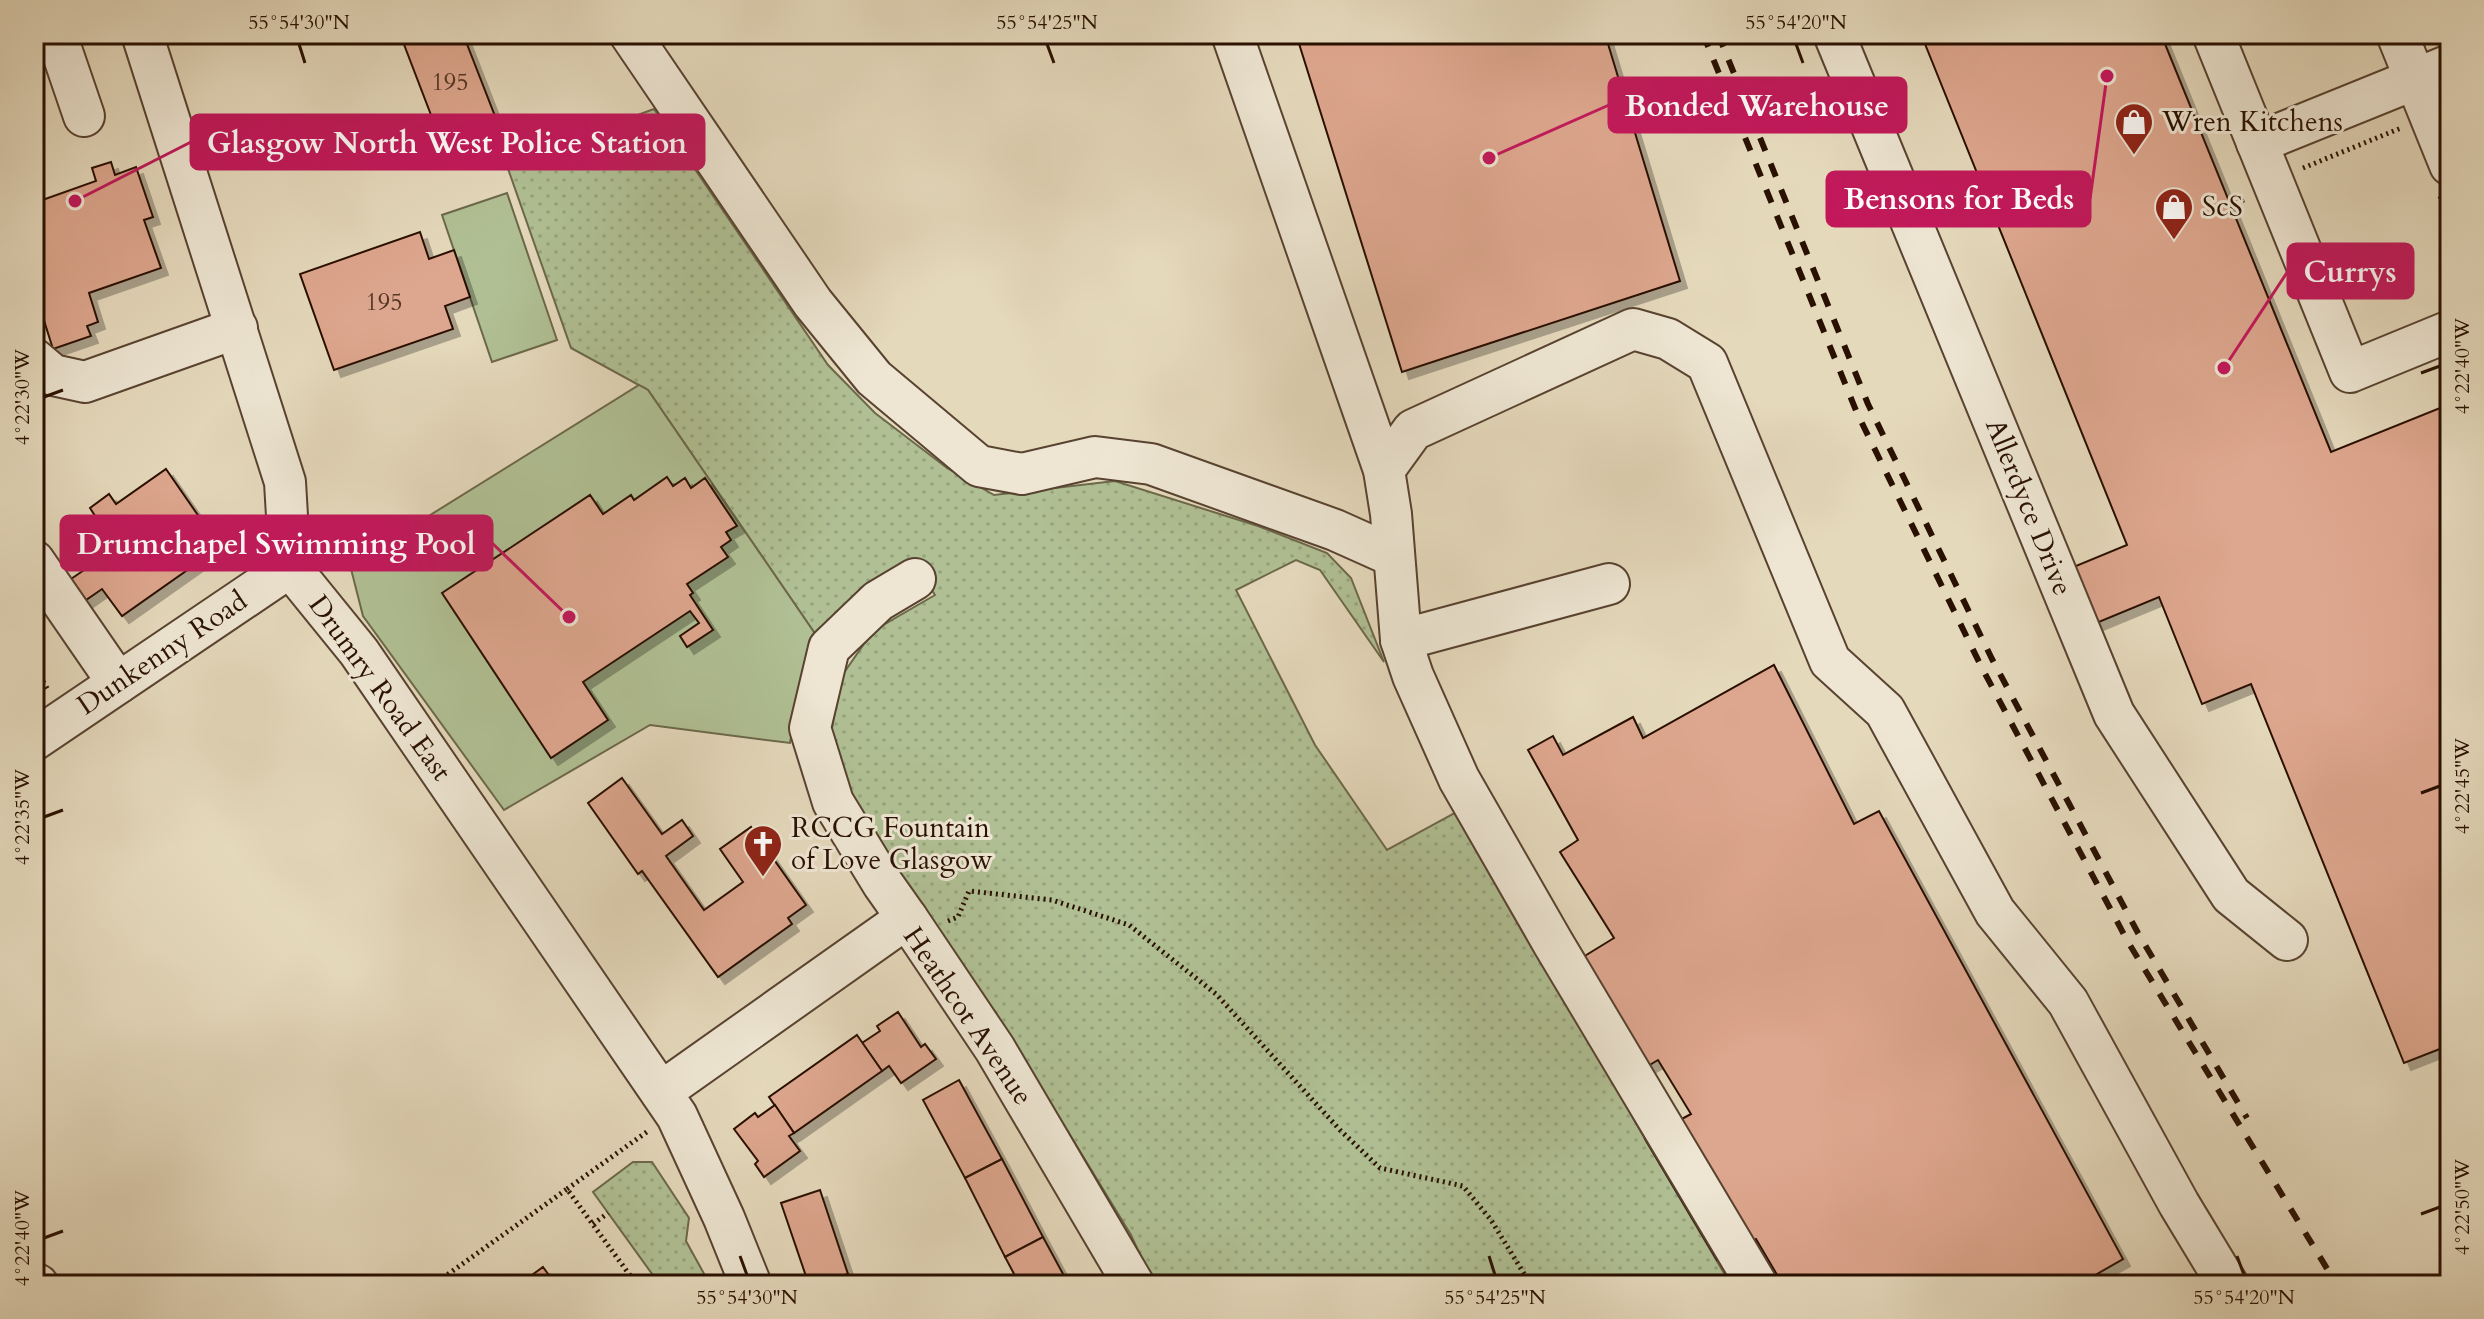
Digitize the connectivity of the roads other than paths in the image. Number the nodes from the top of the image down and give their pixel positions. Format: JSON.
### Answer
{"nodes":[{"id":1,"x":56,"y":34,"type":"edge"},
{"id":2,"x":142,"y":34,"type":"edge"},
{"id":3,"x":630,"y":34,"type":"edge"},
{"id":4,"x":1232,"y":34,"type":"edge"},
{"id":5,"x":1834,"y":34,"type":"edge"},
{"id":6,"x":2213,"y":34,"type":"edge"},
{"id":7,"x":2397,"y":34,"type":"edge"},
{"id":8,"x":2433,"y":72,"type":"edge"},
{"id":9,"x":84,"y":116,"type":"dead end"},
{"id":10,"x":2257,"y":143,"type":"junction"},
{"id":11,"x":2450,"y":165,"type":"edge"},
{"id":12,"x":237,"y":328,"type":"junction"},
{"id":13,"x":2450,"y":331,"type":"edge"},
{"id":14,"x":34,"y":359,"type":"edge"},
{"id":15,"x":1384,"y":470,"type":"junction"},
{"id":16,"x":1393,"y":556,"type":"junction"},
{"id":17,"x":34,"y":561,"type":"edge"},
{"id":18,"x":290,"y":567,"type":"junction"},
{"id":19,"x":915,"y":579,"type":"dead end"},
{"id":20,"x":1609,"y":584,"type":"dead end"},
{"id":21,"x":1401,"y":640,"type":"junction"},
{"id":22,"x":118,"y":683,"type":"junction"},
{"id":23,"x":34,"y":740,"type":"edge"},
{"id":24,"x":913,"y":926,"type":"junction"},
{"id":25,"x":2287,"y":940,"type":"dead end"},
{"id":26,"x":669,"y":1104,"type":"junction"},
{"id":27,"x":751,"y":1285,"type":"edge"},
{"id":28,"x":1134,"y":1285,"type":"edge"},
{"id":29,"x":1757,"y":1285,"type":"edge"},
{"id":30,"x":2228,"y":1285,"type":"edge"}],
"edges":[{"from":1,"to":9,"type":"street"},
{"from":2,"to":12,"type":"street","name":"Drumry Road East"},
{"from":3,"to":16,"type":"street"},
{"from":4,"to":15,"type":"street"},
{"from":5,"to":25,"type":"street","name":"Allerdyce Drive"},
{"from":6,"to":10,"type":"street"},
{"from":7,"to":8,"type":"street"},
{"from":8,"to":10,"type":"street"},
{"from":8,"to":11,"type":"street"},
{"from":10,"to":13,"type":"street"},
{"from":12,"to":14,"type":"street"},
{"from":12,"to":18,"type":"street","name":"Drumry Road East"},
{"from":15,"to":16,"type":"street"},
{"from":15,"to":30,"type":"street"},
{"from":16,"to":21,"type":"street"},
{"from":17,"to":22,"type":"street"},
{"from":18,"to":22,"type":"street","name":"Dunkenny Road"},
{"from":18,"to":26,"type":"street","name":"Drumry Road East"},
{"from":19,"to":24,"type":"street"},
{"from":20,"to":21,"type":"street"},
{"from":21,"to":29,"type":"street"},
{"from":22,"to":23,"type":"street","name":"Dunkenny Road"},
{"from":24,"to":26,"type":"street","name":"Heathcot Avenue"},
{"from":24,"to":28,"type":"street","name":"Heathcot Avenue"},
{"from":26,"to":27,"type":"street","name":"Drumry Road East"}]}
